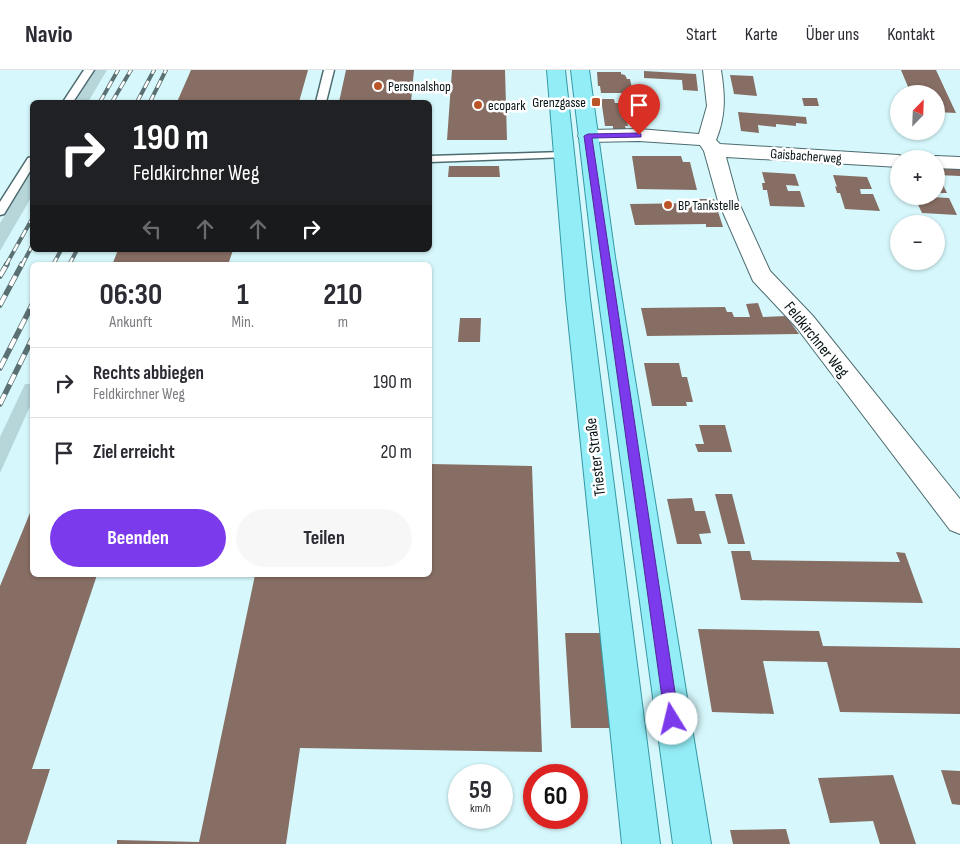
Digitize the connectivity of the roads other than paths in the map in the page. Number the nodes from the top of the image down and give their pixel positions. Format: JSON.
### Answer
{"nodes":[{"id":1,"x":89,"y":70,"type":"edge"},
{"id":2,"x":329,"y":70,"type":"edge"},
{"id":3,"x":556,"y":70,"type":"edge"},
{"id":4,"x":580,"y":70,"type":"edge"},
{"id":5,"x":712,"y":70,"type":"edge"},
{"id":6,"x":69,"y":100,"type":"edge"},
{"id":7,"x":322,"y":100,"type":"edge"},
{"id":8,"x":588,"y":136,"type":"junction"},
{"id":9,"x":710,"y":145,"type":"junction"},
{"id":10,"x":563,"y":156,"type":"junction"},
{"id":11,"x":432,"y":159,"type":"edge"},
{"id":12,"x":890,"y":160,"type":"edge"},
{"id":13,"x":945,"y":162,"type":"edge"},
{"id":14,"x":30,"y":163,"type":"edge"},
{"id":15,"x":960,"y":163,"type":"edge"},
{"id":16,"x":0,"y":211,"type":"edge"},
{"id":17,"x":960,"y":521,"type":"edge"},
{"id":18,"x":640,"y":844,"type":"edge"},
{"id":19,"x":692,"y":844,"type":"edge"}],
"edges":[{"from":1,"to":6,"type":"lane"},
{"from":2,"to":7,"type":"lane"},
{"from":3,"to":10,"type":"main road","name":"Triester Straße"},
{"from":4,"to":8,"type":"main road"},
{"from":5,"to":9,"type":"street"},
{"from":8,"to":9,"type":"street"},
{"from":8,"to":19,"type":"main road"},
{"from":9,"to":12,"type":"street","name":"Gaisbacherweg"},
{"from":9,"to":17,"type":"street","name":"Feldkirchner Weg"},
{"from":10,"to":11,"type":"lane"},
{"from":10,"to":18,"type":"main road","name":"Triester Straße"},
{"from":13,"to":15,"type":"street"},
{"from":14,"to":16,"type":"lane"}]}
